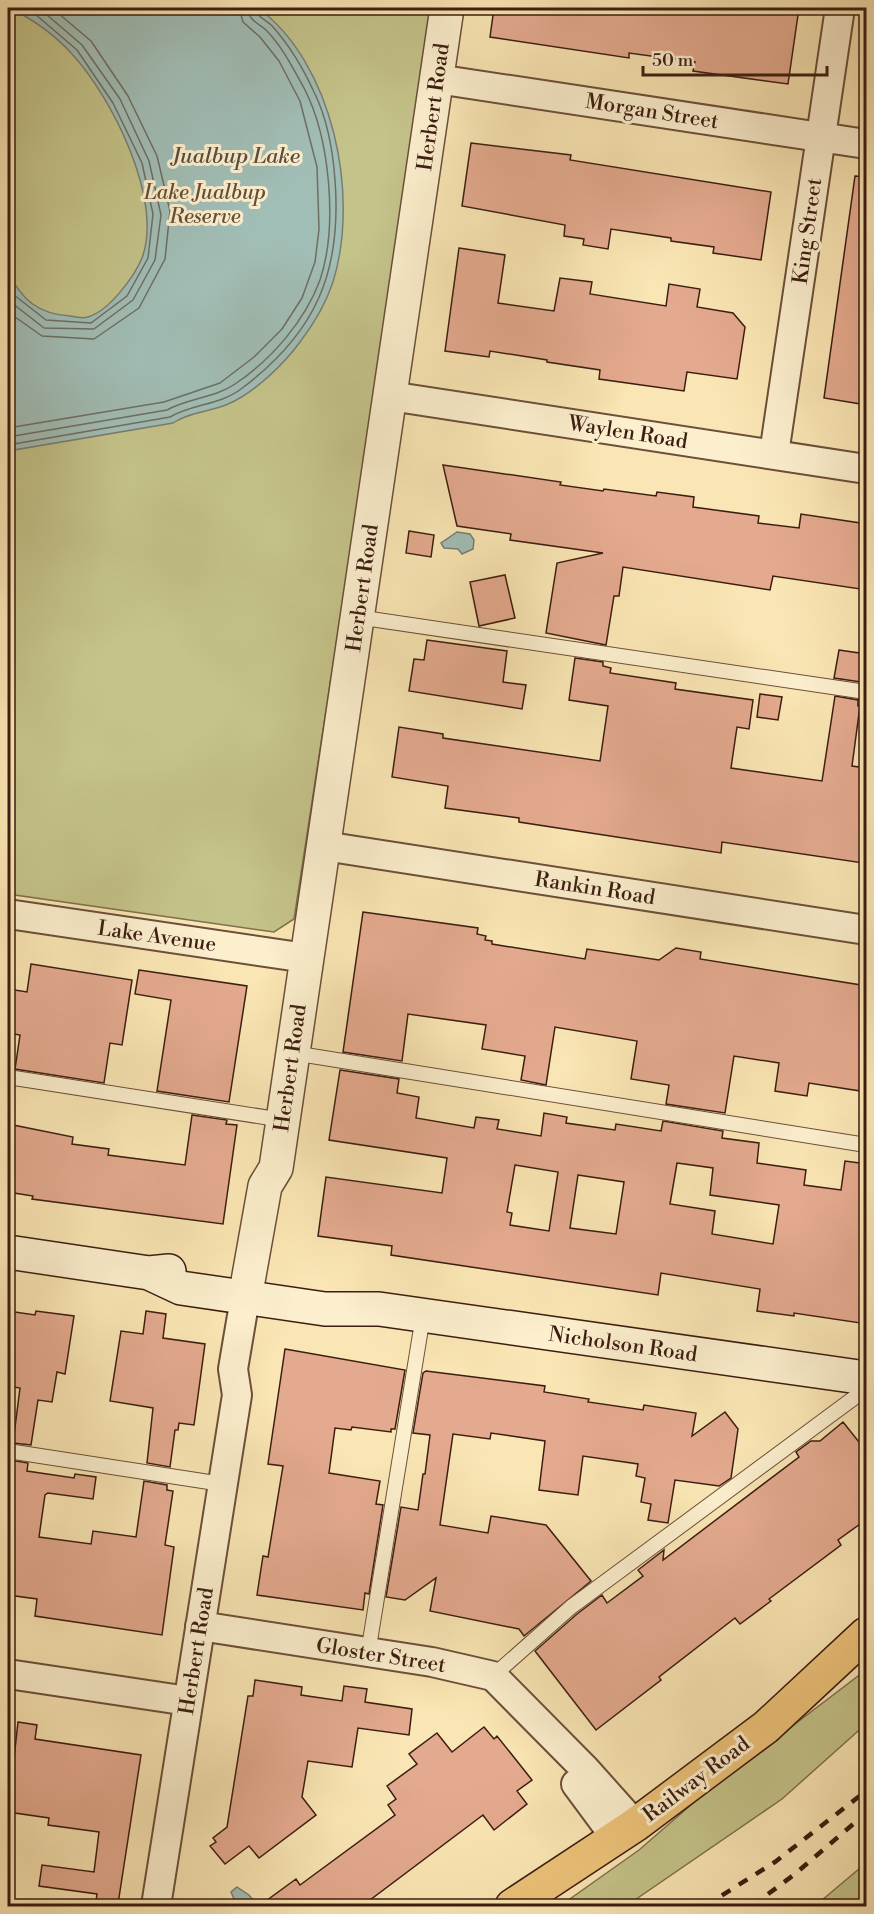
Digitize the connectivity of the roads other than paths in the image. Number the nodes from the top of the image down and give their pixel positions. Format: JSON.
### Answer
{"nodes":[{"id":1,"x":447,"y":8,"type":"edge"},
{"id":2,"x":840,"y":8,"type":"edge"},
{"id":3,"x":437,"y":79,"type":"junction"},
{"id":4,"x":821,"y":137,"type":"junction"},
{"id":5,"x":867,"y":144,"type":"edge"},
{"id":6,"x":390,"y":396,"type":"junction"},
{"id":7,"x":774,"y":454,"type":"junction"},
{"id":8,"x":867,"y":469,"type":"edge"},
{"id":9,"x":357,"y":617,"type":"junction"},
{"id":10,"x":867,"y":692,"type":"edge"},
{"id":11,"x":324,"y":846,"type":"junction"},
{"id":12,"x":8,"y":914,"type":"edge"},
{"id":13,"x":867,"y":930,"type":"edge"},
{"id":14,"x":306,"y":958,"type":"junction"},
{"id":15,"x":293,"y":1053,"type":"junction"},
{"id":16,"x":8,"y":1077,"type":"edge"},
{"id":17,"x":283,"y":1120,"type":"junction"},
{"id":18,"x":867,"y":1145,"type":"edge"},
{"id":19,"x":8,"y":1251,"type":"edge"},
{"id":20,"x":257,"y":1289,"type":"junction"},
{"id":21,"x":423,"y":1316,"type":"junction"},
{"id":22,"x":867,"y":1378,"type":"edge"},
{"id":23,"x":867,"y":1389,"type":"edge"},
{"id":24,"x":8,"y":1451,"type":"edge"},
{"id":25,"x":222,"y":1484,"type":"junction"},
{"id":26,"x":200,"y":1626,"type":"junction"},
{"id":27,"x":867,"y":1634,"type":"edge"},
{"id":28,"x":368,"y":1653,"type":"junction"},
{"id":29,"x":8,"y":1674,"type":"edge"},
{"id":30,"x":493,"y":1676,"type":"junction"},
{"id":31,"x":188,"y":1701,"type":"junction"},
{"id":32,"x":626,"y":1832,"type":"junction"},
{"id":33,"x":156,"y":1906,"type":"edge"},
{"id":34,"x":512,"y":1906,"type":"edge"}],
"edges":[{"from":1,"to":3,"type":"street","name":"Herbert Road"},
{"from":2,"to":4,"type":"street","name":"King Street"},
{"from":3,"to":4,"type":"street","name":"Morgan Street"},
{"from":3,"to":6,"type":"street","name":"Herbert Road"},
{"from":4,"to":5,"type":"street","name":"Morgan Street"},
{"from":4,"to":7,"type":"street","name":"King Street"},
{"from":6,"to":7,"type":"street","name":"Waylen Road"},
{"from":6,"to":9,"type":"street","name":"Herbert Road"},
{"from":7,"to":8,"type":"street","name":"Waylen Road"},
{"from":9,"to":10,"type":"lane"},
{"from":9,"to":11,"type":"street","name":"Herbert Road"},
{"from":11,"to":13,"type":"street","name":"Rankin Road"},
{"from":11,"to":14,"type":"street","name":"Herbert Road"},
{"from":12,"to":14,"type":"street","name":"Lake Avenue"},
{"from":14,"to":15,"type":"street","name":"Herbert Road"},
{"from":15,"to":17,"type":"street","name":"Herbert Road"},
{"from":15,"to":18,"type":"lane"},
{"from":16,"to":17,"type":"lane"},
{"from":17,"to":20,"type":"street","name":"Herbert Road"},
{"from":19,"to":20,"type":"street","name":"Nicholson Road"},
{"from":20,"to":21,"type":"street","name":"Nicholson Road"},
{"from":20,"to":25,"type":"street","name":"Herbert Road"},
{"from":21,"to":22,"type":"street","name":"Nicholson Road"},
{"from":21,"to":28,"type":"lane"},
{"from":23,"to":30,"type":"lane"},
{"from":24,"to":25,"type":"lane"},
{"from":25,"to":26,"type":"street","name":"Herbert Road"},
{"from":26,"to":28,"type":"street","name":"Gloster Street"},
{"from":26,"to":31,"type":"street","name":"Herbert Road"},
{"from":27,"to":32,"type":"main road","name":"Railway Road"},
{"from":28,"to":30,"type":"street","name":"Gloster Street"},
{"from":29,"to":31,"type":"street"},
{"from":30,"to":32,"type":"street"},
{"from":31,"to":33,"type":"street","name":"Herbert Road"},
{"from":32,"to":34,"type":"main road","name":"Railway Road"}]}
